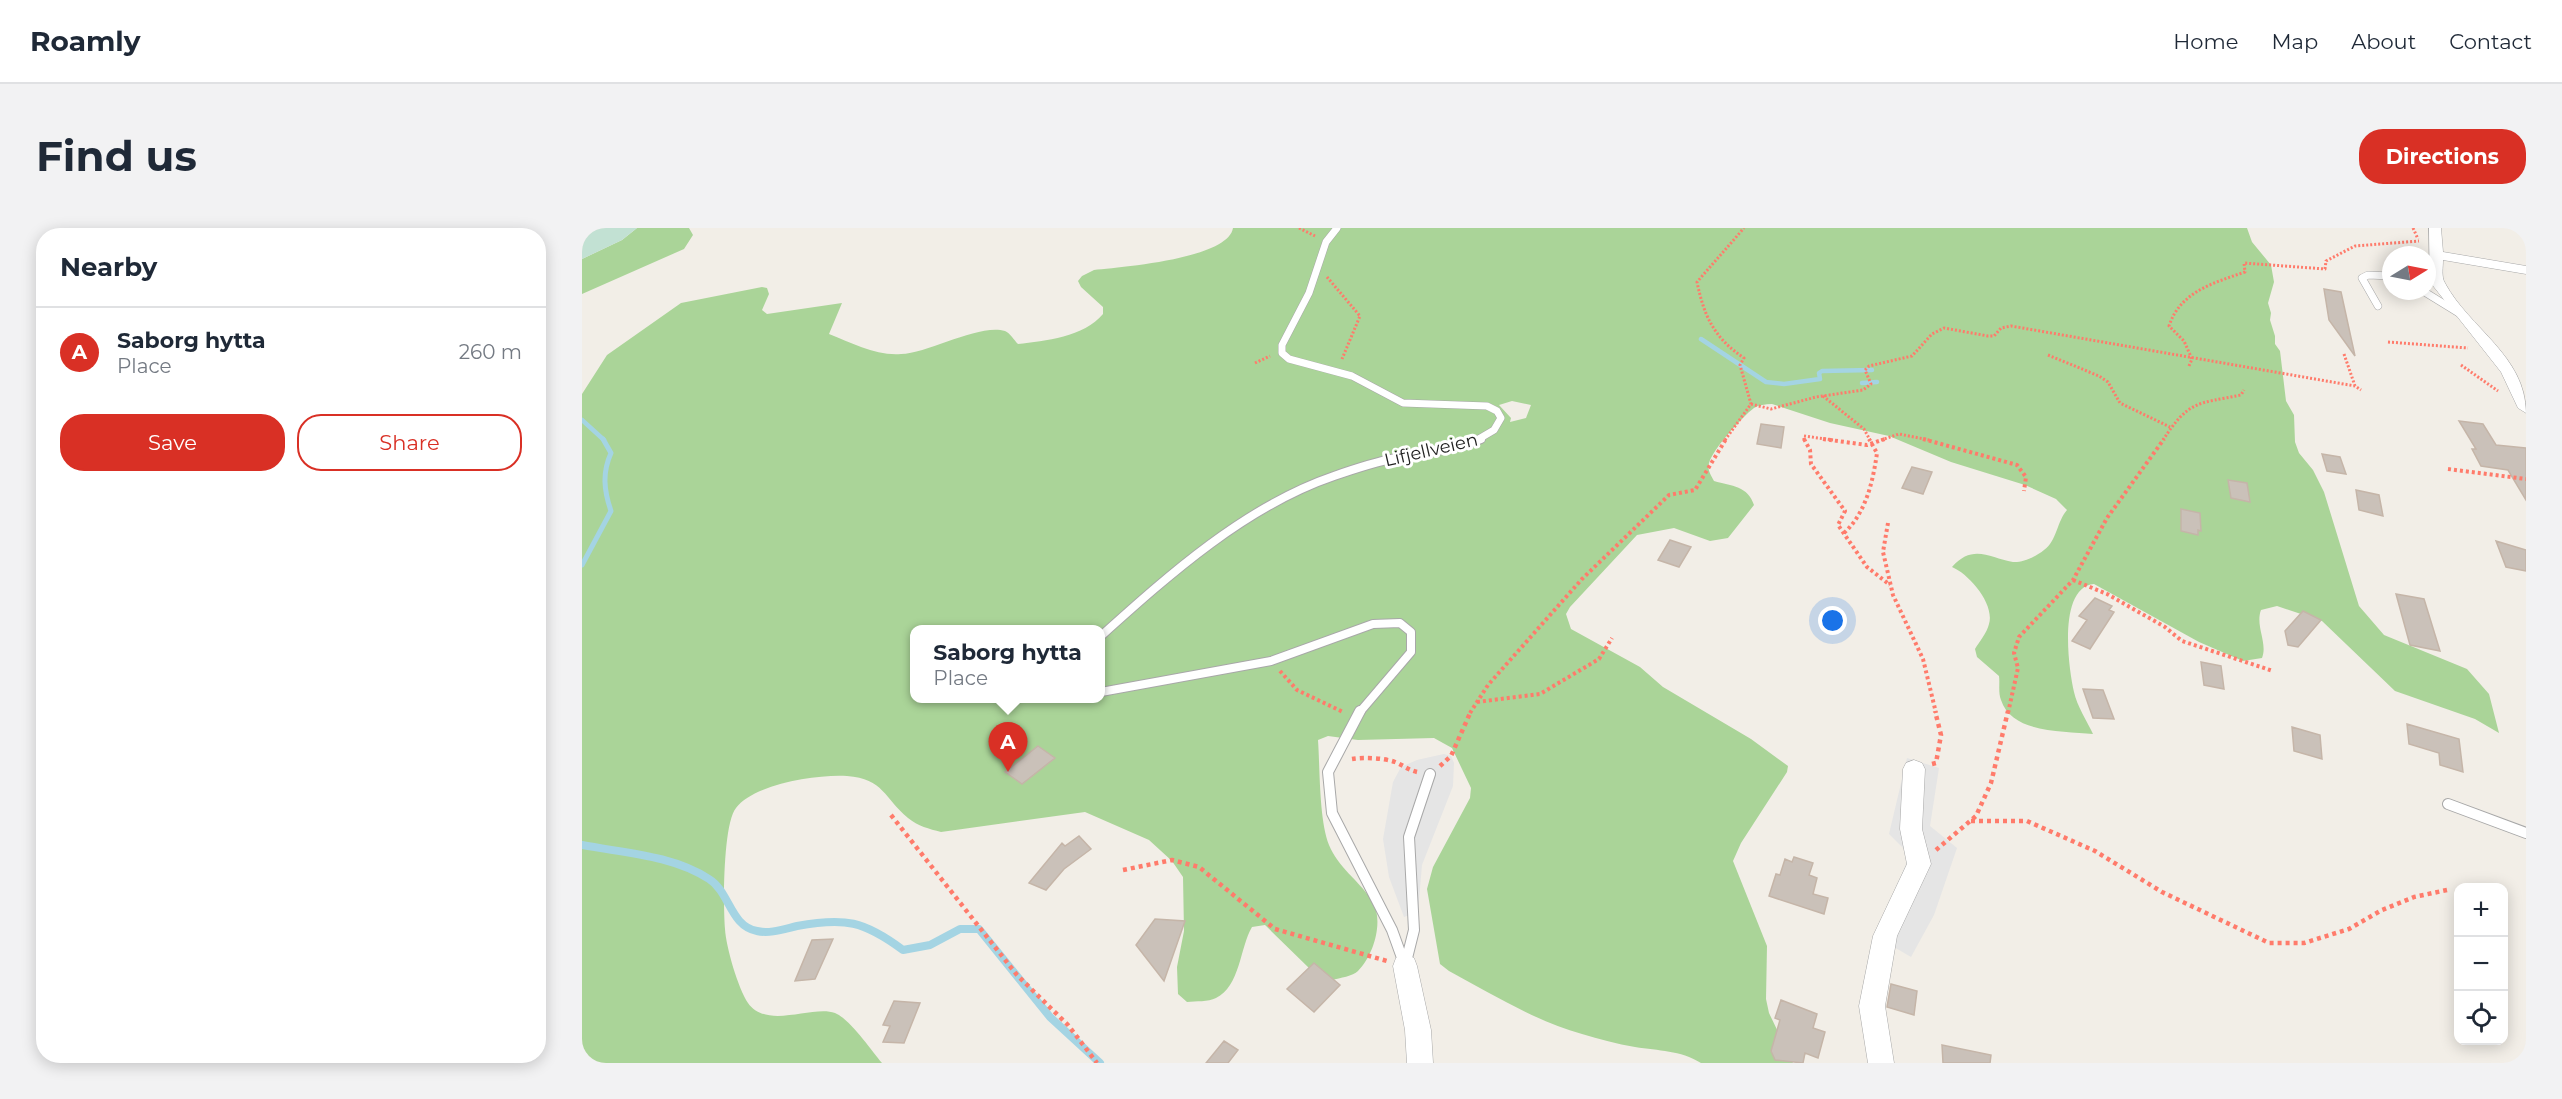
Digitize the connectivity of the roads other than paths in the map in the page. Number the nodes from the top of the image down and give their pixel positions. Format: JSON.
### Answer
{"nodes":[{"id":1,"x":1337,"y":228,"type":"edge"},
{"id":2,"x":2435,"y":228,"type":"edge"},
{"id":3,"x":2436,"y":246,"type":"edge"},
{"id":4,"x":2436,"y":255,"type":"edge"},
{"id":5,"x":2526,"y":270,"type":"edge"},
{"id":6,"x":2382,"y":277,"type":"edge"},
{"id":7,"x":2436,"y":280,"type":"edge"},
{"id":8,"x":2436,"y":299,"type":"edge"},
{"id":9,"x":2378,"y":306,"type":"dead end"},
{"id":10,"x":2462,"y":315,"type":"junction"},
{"id":11,"x":2526,"y":408,"type":"edge"},
{"id":12,"x":1105,"y":632,"type":"edge"},
{"id":13,"x":1105,"y":691,"type":"edge"},
{"id":14,"x":1914,"y":769,"type":"road end"},
{"id":15,"x":1430,"y":774,"type":"road end"},
{"id":16,"x":2448,"y":804,"type":"dead end"},
{"id":17,"x":2526,"y":833,"type":"edge"},
{"id":18,"x":1405,"y":966,"type":"junction"},
{"id":19,"x":1420,"y":1063,"type":"edge"},
{"id":20,"x":1881,"y":1063,"type":"edge"}],
"edges":[{"from":1,"to":12,"type":"lane","name":"Lifjellveien"},
{"from":2,"to":3,"type":"street"},
{"from":4,"to":5,"type":"street"},
{"from":6,"to":9,"type":"lane"},
{"from":7,"to":10,"type":"street"},
{"from":8,"to":10,"type":"lane"},
{"from":10,"to":11,"type":"street"},
{"from":13,"to":18,"type":"lane"},
{"from":14,"to":20,"type":"street"},
{"from":15,"to":18,"type":"lane"},
{"from":16,"to":17,"type":"lane"},
{"from":18,"to":19,"type":"street"}]}
